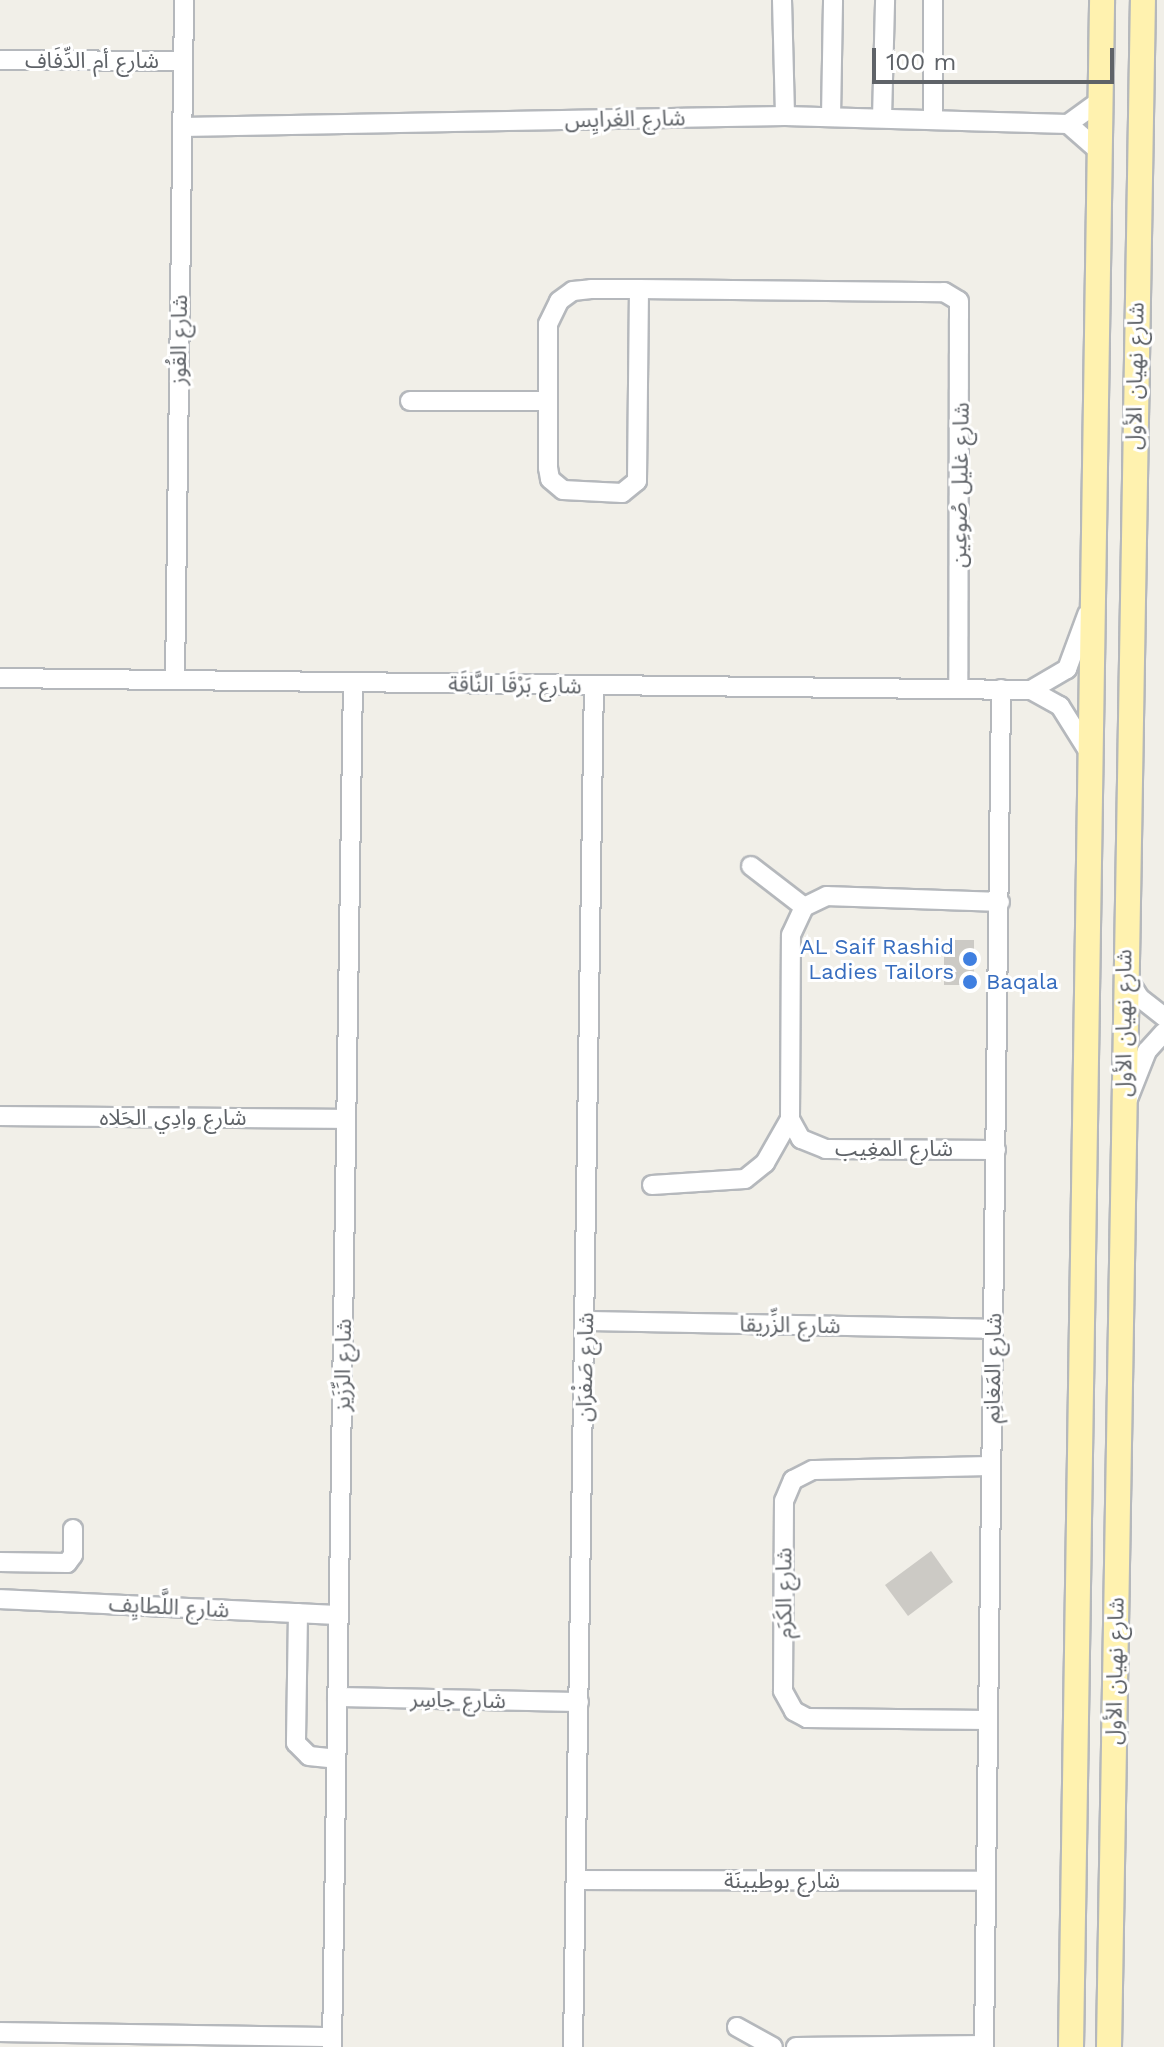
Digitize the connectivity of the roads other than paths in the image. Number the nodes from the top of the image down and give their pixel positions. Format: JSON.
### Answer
{"nodes":[{"id":1,"x":184,"y":0,"type":"edge"},
{"id":2,"x":782,"y":0,"type":"edge"},
{"id":3,"x":833,"y":0,"type":"edge"},
{"id":4,"x":885,"y":0,"type":"edge"},
{"id":5,"x":933,"y":0,"type":"edge"},
{"id":6,"x":1102,"y":0,"type":"edge"},
{"id":7,"x":1143,"y":0,"type":"edge"},
{"id":8,"x":0,"y":60,"type":"edge"},
{"id":9,"x":183,"y":61,"type":"junction"},
{"id":10,"x":1100,"y":101,"type":"junction"},
{"id":11,"x":785,"y":116,"type":"junction"},
{"id":12,"x":831,"y":117,"type":"junction"},
{"id":13,"x":882,"y":118,"type":"junction"},
{"id":14,"x":933,"y":119,"type":"junction"},
{"id":15,"x":1068,"y":124,"type":"junction"},
{"id":16,"x":182,"y":127,"type":"junction"},
{"id":17,"x":1099,"y":151,"type":"junction"},
{"id":18,"x":639,"y":289,"type":"junction"},
{"id":19,"x":410,"y":401,"type":"dead end"},
{"id":20,"x":548,"y":401,"type":"junction"},
{"id":21,"x":1093,"y":597,"type":"junction"},
{"id":22,"x":0,"y":678,"type":"edge"},
{"id":23,"x":175,"y":680,"type":"junction"},
{"id":24,"x":353,"y":683,"type":"junction"},
{"id":25,"x":594,"y":687,"type":"junction"},
{"id":26,"x":958,"y":688,"type":"junction"},
{"id":27,"x":1001,"y":689,"type":"junction"},
{"id":28,"x":1031,"y":690,"type":"junction"},
{"id":29,"x":1090,"y":755,"type":"junction"},
{"id":30,"x":751,"y":866,"type":"dead end"},
{"id":31,"x":1000,"y":902,"type":"junction"},
{"id":32,"x":804,"y":907,"type":"junction"},
{"id":33,"x":1123,"y":972,"type":"junction"},
{"id":34,"x":1164,"y":1017,"type":"edge"},
{"id":35,"x":1164,"y":1032,"type":"edge"},
{"id":36,"x":1125,"y":1109,"type":"junction"},
{"id":37,"x":0,"y":1116,"type":"edge"},
{"id":38,"x":346,"y":1119,"type":"junction"},
{"id":39,"x":790,"y":1119,"type":"junction"},
{"id":40,"x":996,"y":1150,"type":"junction"},
{"id":41,"x":652,"y":1185,"type":"dead end"},
{"id":42,"x":586,"y":1321,"type":"junction"},
{"id":43,"x":993,"y":1329,"type":"junction"},
{"id":44,"x":991,"y":1466,"type":"junction"},
{"id":45,"x":73,"y":1529,"type":"dead end"},
{"id":46,"x":0,"y":1562,"type":"edge"},
{"id":47,"x":0,"y":1599,"type":"edge"},
{"id":48,"x":298,"y":1613,"type":"junction"},
{"id":49,"x":339,"y":1615,"type":"junction"},
{"id":50,"x":337,"y":1697,"type":"junction"},
{"id":51,"x":579,"y":1702,"type":"junction"},
{"id":52,"x":988,"y":1720,"type":"junction"},
{"id":53,"x":336,"y":1759,"type":"junction"},
{"id":54,"x":578,"y":1880,"type":"junction"},
{"id":55,"x":986,"y":1881,"type":"junction"},
{"id":56,"x":737,"y":2027,"type":"dead end"},
{"id":57,"x":0,"y":2032,"type":"edge"},
{"id":58,"x":257,"y":2042,"type":"edge"},
{"id":59,"x":332,"y":2042,"type":"edge"},
{"id":60,"x":984,"y":2046,"type":"edge"},
{"id":61,"x":573,"y":2047,"type":"edge"},
{"id":62,"x":773,"y":2047,"type":"edge"},
{"id":63,"x":796,"y":2047,"type":"edge"},
{"id":64,"x":1071,"y":2047,"type":"edge"},
{"id":65,"x":1109,"y":2047,"type":"edge"}],
"edges":[{"from":1,"to":9,"type":"street","name":"شارع القُوز"},
{"from":2,"to":11,"type":"street"},
{"from":3,"to":12,"type":"street"},
{"from":4,"to":13,"type":"street"},
{"from":5,"to":14,"type":"street"},
{"from":6,"to":10,"type":"main road","name":"شارع نهيان الأول"},
{"from":7,"to":33,"type":"main road","name":"شارع نهيان الأول"},
{"from":8,"to":9,"type":"street","name":"شارع أم الدِّفَاف"},
{"from":9,"to":16,"type":"street","name":"شارع القُوز"},
{"from":10,"to":15,"type":"street"},
{"from":10,"to":17,"type":"main road","name":"شارع نهيان الأول"},
{"from":11,"to":12,"type":"street","name":"شارع الغَرايِس"},
{"from":11,"to":16,"type":"street","name":"شارع الغَرايِس"},
{"from":12,"to":13,"type":"street","name":"شارع الغَرايِس"},
{"from":13,"to":14,"type":"street","name":"شارع الغَرايِس"},
{"from":14,"to":15,"type":"street","name":"شارع الغَرايِس"},
{"from":15,"to":17,"type":"street"},
{"from":16,"to":23,"type":"street","name":"شارع القُوز"},
{"from":17,"to":21,"type":"main road","name":"شارع نهيان الأول"},
{"from":18,"to":20,"type":"street"},
{"from":18,"to":20,"type":"street"},
{"from":18,"to":26,"type":"street","name":"شارع غليل صُوعِين"},
{"from":19,"to":20,"type":"street"},
{"from":21,"to":28,"type":"street"},
{"from":21,"to":29,"type":"main road","name":"شارع نهيان الأول"},
{"from":22,"to":23,"type":"street","name":"شارع بَرْقَا النَّاقَة"},
{"from":23,"to":24,"type":"street","name":"شارع بَرْقَا النَّاقَة"},
{"from":24,"to":25,"type":"street","name":"شارع بَرْقَا النَّاقَة"},
{"from":24,"to":38,"type":"street","name":"شارع الرِّزَيز"},
{"from":25,"to":26,"type":"street","name":"شارع بَرْقَا النَّاقَة"},
{"from":25,"to":42,"type":"street","name":"شارع صَفْرَان"},
{"from":26,"to":27,"type":"street","name":"شارع بَرْقَا النَّاقَة"},
{"from":27,"to":28,"type":"street","name":"شارع بَرْقَا النَّاقَة"},
{"from":27,"to":31,"type":"street","name":"شارع المَغانِم"},
{"from":28,"to":29,"type":"street"},
{"from":29,"to":64,"type":"main road","name":"شارع نهيان الأول"},
{"from":30,"to":32,"type":"street"},
{"from":31,"to":32,"type":"street"},
{"from":31,"to":40,"type":"street","name":"شارع المَغانِم"},
{"from":32,"to":39,"type":"street"},
{"from":33,"to":34,"type":"street"},
{"from":33,"to":36,"type":"main road","name":"شارع نهيان الأول"},
{"from":35,"to":36,"type":"street"},
{"from":36,"to":65,"type":"main road","name":"شارع نهيان الأول"},
{"from":37,"to":38,"type":"street","name":"شارع وادِي الحَلاه"},
{"from":38,"to":49,"type":"street","name":"شارع الرِّزَيز"},
{"from":39,"to":40,"type":"street","name":"شارع المغِيب"},
{"from":39,"to":41,"type":"street"},
{"from":40,"to":43,"type":"street","name":"شارع المَغانِم"},
{"from":42,"to":43,"type":"street","name":"شارع الزِّريقا"},
{"from":42,"to":51,"type":"street","name":"شارع صَفْرَان"},
{"from":43,"to":44,"type":"street","name":"شارع المَغانِم"},
{"from":44,"to":52,"type":"street","name":"شارع المَغانِم"},
{"from":44,"to":52,"type":"street","name":"شارع الكَرَم"},
{"from":45,"to":46,"type":"street"},
{"from":47,"to":48,"type":"street","name":"شارع اللَّطايِف"},
{"from":48,"to":49,"type":"street","name":"شارع اللَّطايِف"},
{"from":48,"to":53,"type":"street"},
{"from":49,"to":50,"type":"street","name":"شارع الرِّزَيز"},
{"from":50,"to":51,"type":"street","name":"شارع جاسِر"},
{"from":50,"to":53,"type":"street","name":"شارع الرِّزَيز"},
{"from":51,"to":54,"type":"street","name":"شارع صَفْرَان"},
{"from":52,"to":55,"type":"street","name":"شارع المَغانِم"},
{"from":53,"to":59,"type":"street","name":"شارع الرِّزَيز"},
{"from":54,"to":55,"type":"street","name":"شارع بوطيينَة"},
{"from":54,"to":61,"type":"street","name":"شارع صَفْرَان"},
{"from":55,"to":60,"type":"street","name":"شارع المَغانِم"},
{"from":56,"to":62,"type":"street"},
{"from":57,"to":58,"type":"street"},
{"from":58,"to":59,"type":"street"},
{"from":60,"to":63,"type":"street"}]}
